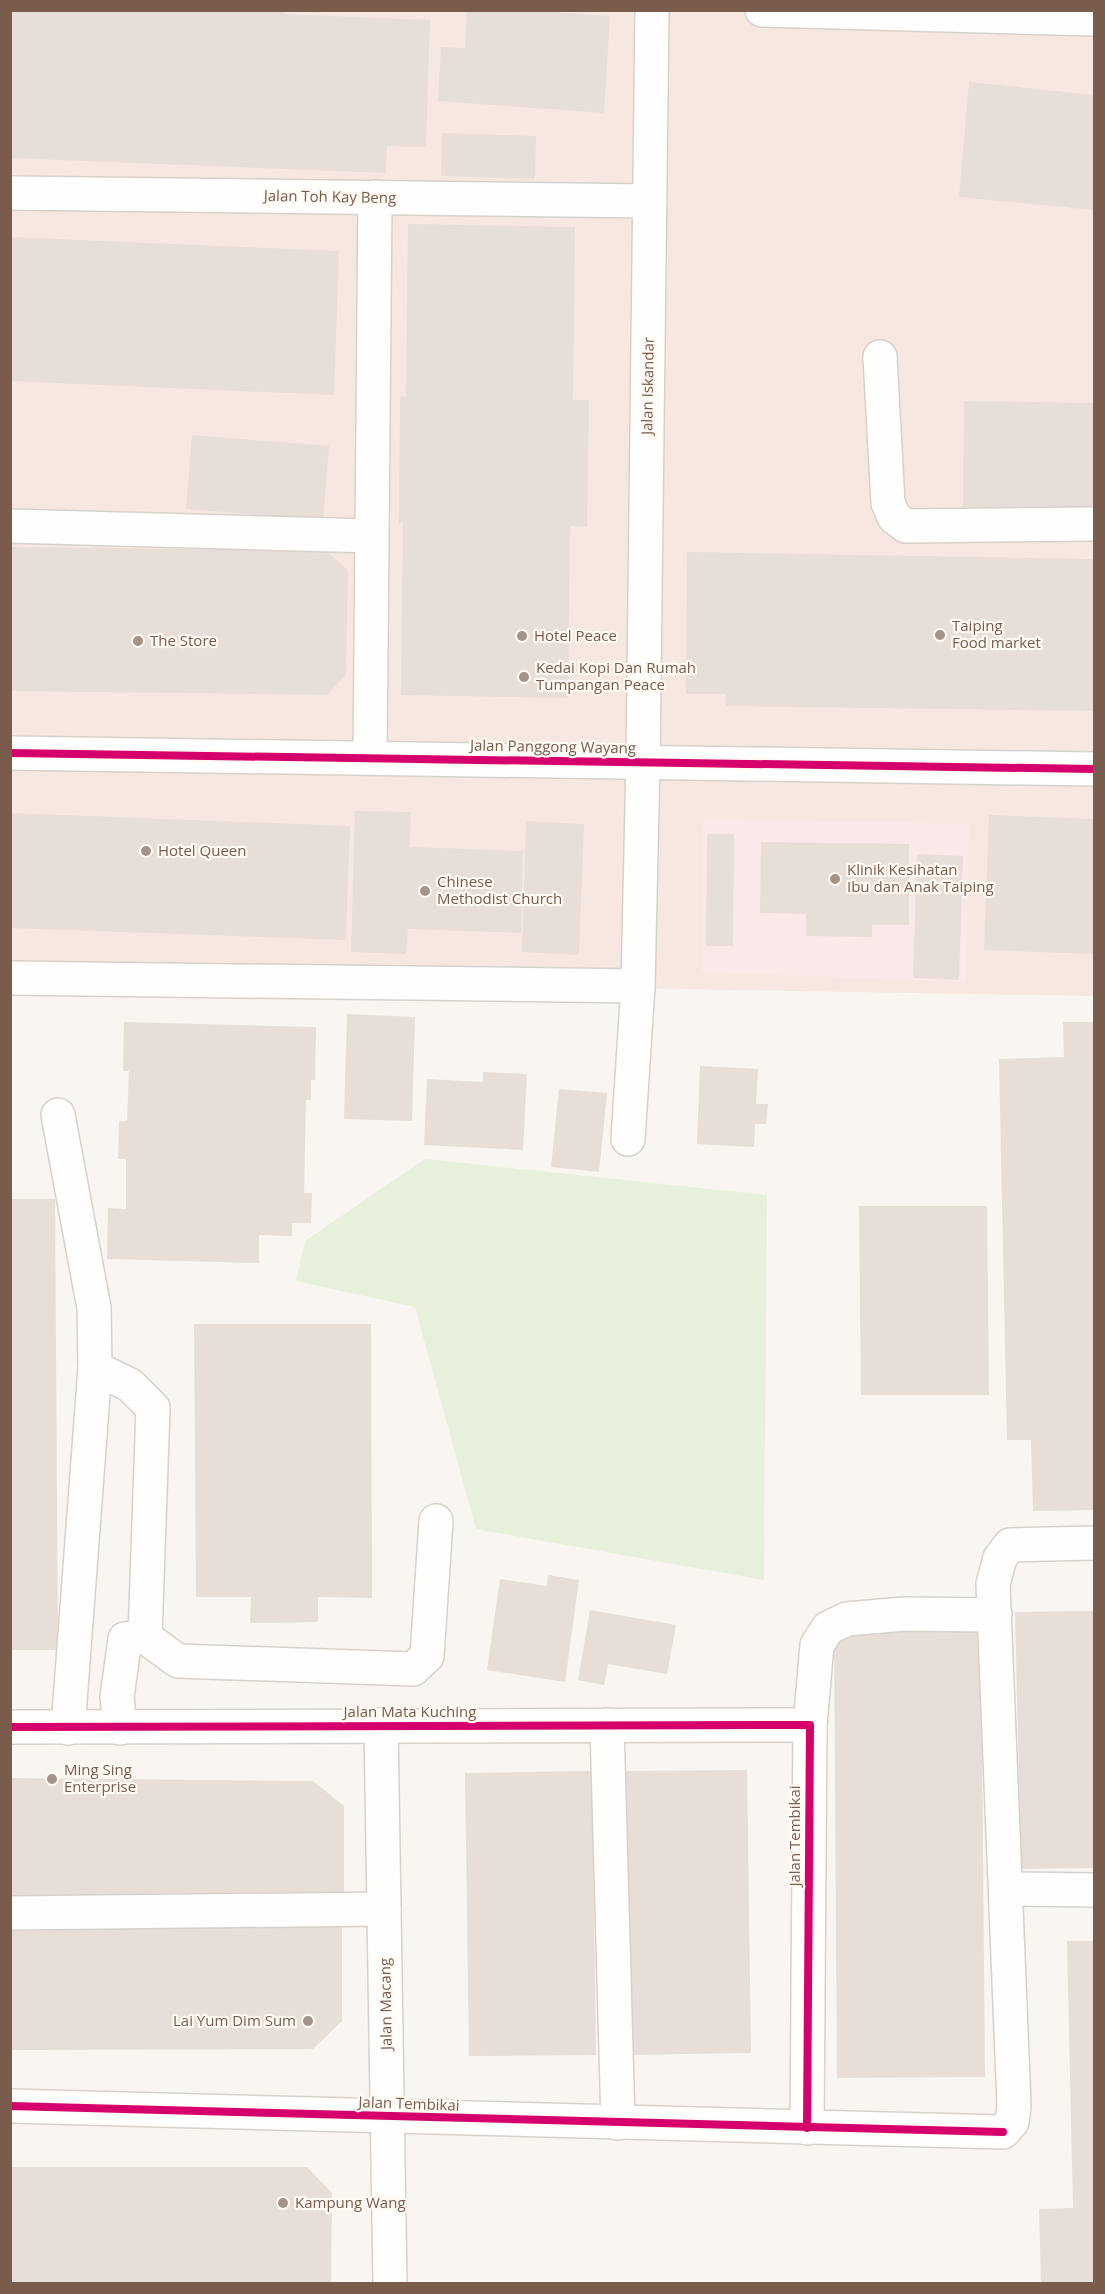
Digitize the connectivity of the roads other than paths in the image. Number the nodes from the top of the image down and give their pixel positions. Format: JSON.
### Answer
{"nodes":[{"id":1,"x":652,"y":10,"type":"edge"},
{"id":2,"x":762,"y":10,"type":"edge"},
{"id":3,"x":1095,"y":19,"type":"edge"},
{"id":4,"x":10,"y":193,"type":"edge"},
{"id":5,"x":375,"y":197,"type":"junction"},
{"id":6,"x":650,"y":201,"type":"junction"},
{"id":7,"x":880,"y":357,"type":"dead end"},
{"id":8,"x":1095,"y":524,"type":"edge"},
{"id":9,"x":10,"y":526,"type":"edge"},
{"id":10,"x":371,"y":536,"type":"junction"},
{"id":11,"x":10,"y":753,"type":"edge"},
{"id":12,"x":370,"y":758,"type":"junction"},
{"id":13,"x":643,"y":762,"type":"junction"},
{"id":14,"x":1095,"y":769,"type":"edge"},
{"id":15,"x":10,"y":978,"type":"edge"},
{"id":16,"x":638,"y":986,"type":"junction"},
{"id":17,"x":58,"y":1115,"type":"dead end"},
{"id":18,"x":628,"y":1139,"type":"dead end"},
{"id":19,"x":95,"y":1368,"type":"junction"},
{"id":20,"x":436,"y":1521,"type":"dead end"},
{"id":21,"x":1095,"y":1543,"type":"edge"},
{"id":22,"x":995,"y":1615,"type":"junction"},
{"id":23,"x":145,"y":1637,"type":"junction"},
{"id":24,"x":381,"y":1725,"type":"junction"},
{"id":25,"x":607,"y":1725,"type":"junction"},
{"id":26,"x":810,"y":1725,"type":"junction"},
{"id":27,"x":10,"y":1728,"type":"edge"},
{"id":28,"x":68,"y":1728,"type":"junction"},
{"id":29,"x":120,"y":1728,"type":"junction"},
{"id":30,"x":1006,"y":1888,"type":"junction"},
{"id":31,"x":1095,"y":1890,"type":"edge"},
{"id":32,"x":384,"y":1909,"type":"junction"},
{"id":33,"x":10,"y":1914,"type":"edge"},
{"id":34,"x":10,"y":2106,"type":"edge"},
{"id":35,"x":388,"y":2117,"type":"junction"},
{"id":36,"x":618,"y":2123,"type":"junction"},
{"id":37,"x":807,"y":2128,"type":"junction"},
{"id":38,"x":390,"y":2283,"type":"edge"}],
"edges":[{"from":1,"to":6,"type":"street","name":"Jalan Iskandar"},
{"from":2,"to":3,"type":"street"},
{"from":4,"to":5,"type":"street","name":"Jalan Toh Kay Beng"},
{"from":5,"to":6,"type":"street","name":"Jalan Toh Kay Beng"},
{"from":5,"to":10,"type":"street"},
{"from":6,"to":13,"type":"street","name":"Jalan Iskandar"},
{"from":7,"to":8,"type":"street"},
{"from":9,"to":10,"type":"street"},
{"from":10,"to":12,"type":"street"},
{"from":11,"to":12,"type":"street","name":"Jalan Panggong Wayang"},
{"from":12,"to":13,"type":"street","name":"Jalan Panggong Wayang"},
{"from":13,"to":14,"type":"street","name":"Jalan Panggong Wayang"},
{"from":13,"to":16,"type":"street","name":"Jalan Iskandar"},
{"from":15,"to":16,"type":"street"},
{"from":16,"to":18,"type":"street","name":"Jalan Iskandar"},
{"from":17,"to":19,"type":"street"},
{"from":19,"to":23,"type":"street"},
{"from":19,"to":28,"type":"street"},
{"from":20,"to":23,"type":"street"},
{"from":21,"to":22,"type":"street"},
{"from":22,"to":26,"type":"street","name":"Jalan Tembikai"},
{"from":22,"to":30,"type":"street"},
{"from":23,"to":29,"type":"street"},
{"from":24,"to":25,"type":"street","name":"Jalan Mata Kuching"},
{"from":24,"to":29,"type":"street","name":"Jalan Mata Kuching"},
{"from":24,"to":32,"type":"street","name":"Jalan Macang"},
{"from":25,"to":26,"type":"street","name":"Jalan Mata Kuching"},
{"from":25,"to":36,"type":"street"},
{"from":26,"to":37,"type":"street","name":"Jalan Tembikai"},
{"from":27,"to":28,"type":"street","name":"Jalan Mata Kuching"},
{"from":28,"to":29,"type":"street","name":"Jalan Mata Kuching"},
{"from":30,"to":31,"type":"street"},
{"from":30,"to":37,"type":"street","name":"Jalan Tembikai"},
{"from":32,"to":33,"type":"street"},
{"from":32,"to":35,"type":"street","name":"Jalan Macang"},
{"from":34,"to":35,"type":"street","name":"Jalan Tembikai"},
{"from":35,"to":36,"type":"street","name":"Jalan Tembikai"},
{"from":35,"to":38,"type":"street","name":"Jalan Macang"},
{"from":36,"to":37,"type":"street","name":"Jalan Tembikai"}]}
